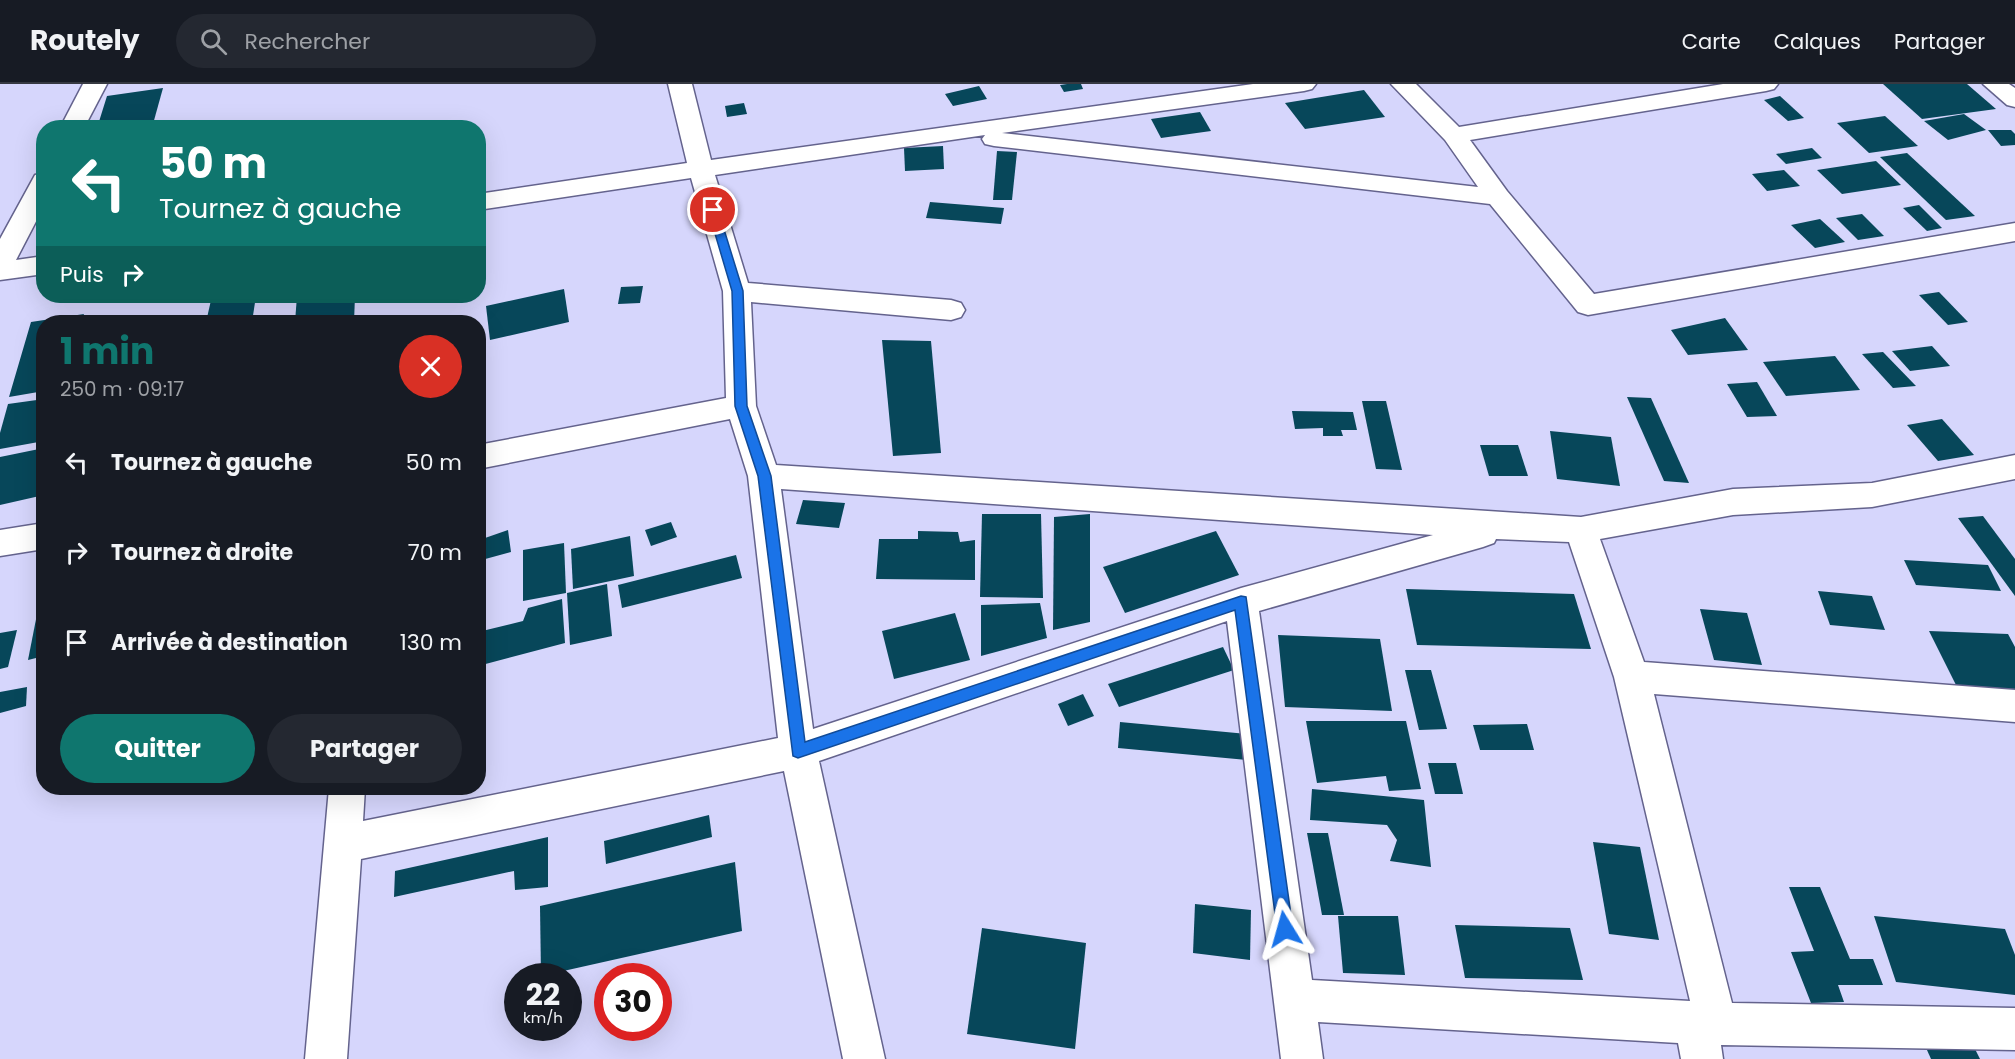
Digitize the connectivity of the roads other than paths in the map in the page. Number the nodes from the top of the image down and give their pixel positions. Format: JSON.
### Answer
{"nodes":[{"id":1,"x":95,"y":84,"type":"edge"},
{"id":2,"x":680,"y":84,"type":"edge"},
{"id":3,"x":1304,"y":84,"type":"edge"},
{"id":4,"x":1403,"y":84,"type":"edge"},
{"id":5,"x":1766,"y":84,"type":"edge"},
{"id":6,"x":1995,"y":84,"type":"edge"},
{"id":7,"x":2015,"y":100,"type":"edge"},
{"id":8,"x":76,"y":120,"type":"edge"},
{"id":9,"x":945,"y":133,"type":"junction"},
{"id":10,"x":1454,"y":135,"type":"junction"},
{"id":11,"x":701,"y":169,"type":"junction"},
{"id":12,"x":36,"y":197,"type":"edge"},
{"id":13,"x":1498,"y":197,"type":"junction"},
{"id":14,"x":486,"y":201,"type":"edge"},
{"id":15,"x":2015,"y":232,"type":"edge"},
{"id":16,"x":0,"y":264,"type":"edge"},
{"id":17,"x":36,"y":266,"type":"edge"},
{"id":18,"x":0,"y":271,"type":"edge"},
{"id":19,"x":737,"y":291,"type":"junction"},
{"id":20,"x":951,"y":310,"type":"dead end"},
{"id":21,"x":741,"y":406,"type":"junction"},
{"id":22,"x":486,"y":455,"type":"edge"},
{"id":23,"x":2015,"y":467,"type":"edge"},
{"id":24,"x":764,"y":476,"type":"junction"},
{"id":25,"x":1508,"y":527,"type":"junction"},
{"id":26,"x":1581,"y":530,"type":"junction"},
{"id":27,"x":36,"y":537,"type":"edge"},
{"id":28,"x":0,"y":543,"type":"edge"},
{"id":29,"x":1241,"y":602,"type":"junction"},
{"id":30,"x":1632,"y":677,"type":"junction"},
{"id":31,"x":2015,"y":706,"type":"edge"},
{"id":32,"x":798,"y":751,"type":"junction"},
{"id":33,"x":346,"y":795,"type":"edge"},
{"id":34,"x":343,"y":844,"type":"junction"},
{"id":35,"x":1294,"y":1000,"type":"junction"},
{"id":36,"x":2015,"y":1029,"type":"edge"},
{"id":37,"x":1704,"y":1035,"type":"edge"},
{"id":38,"x":326,"y":1059,"type":"edge"},
{"id":39,"x":864,"y":1059,"type":"edge"},
{"id":40,"x":1302,"y":1059,"type":"edge"}],
"edges":[{"from":1,"to":8,"type":"street"},
{"from":2,"to":11,"type":"street"},
{"from":3,"to":9,"type":"street"},
{"from":4,"to":10,"type":"street"},
{"from":5,"to":10,"type":"street"},
{"from":6,"to":7,"type":"street"},
{"from":9,"to":11,"type":"street"},
{"from":9,"to":13,"type":"street"},
{"from":10,"to":13,"type":"street"},
{"from":11,"to":14,"type":"street"},
{"from":11,"to":19,"type":"street"},
{"from":12,"to":16,"type":"street"},
{"from":13,"to":15,"type":"street"},
{"from":17,"to":18,"type":"street"},
{"from":19,"to":20,"type":"street"},
{"from":19,"to":21,"type":"street"},
{"from":21,"to":22,"type":"street"},
{"from":21,"to":24,"type":"street"},
{"from":23,"to":26,"type":"street"},
{"from":24,"to":25,"type":"street"},
{"from":24,"to":32,"type":"street"},
{"from":25,"to":26,"type":"street"},
{"from":25,"to":29,"type":"street"},
{"from":26,"to":30,"type":"street"},
{"from":27,"to":28,"type":"street"},
{"from":29,"to":32,"type":"street"},
{"from":29,"to":35,"type":"street"},
{"from":30,"to":31,"type":"street"},
{"from":30,"to":37,"type":"street"},
{"from":32,"to":34,"type":"street"},
{"from":32,"to":39,"type":"street"},
{"from":33,"to":34,"type":"street"},
{"from":34,"to":38,"type":"street"},
{"from":35,"to":37,"type":"street"},
{"from":35,"to":40,"type":"street"},
{"from":36,"to":37,"type":"street"}]}
